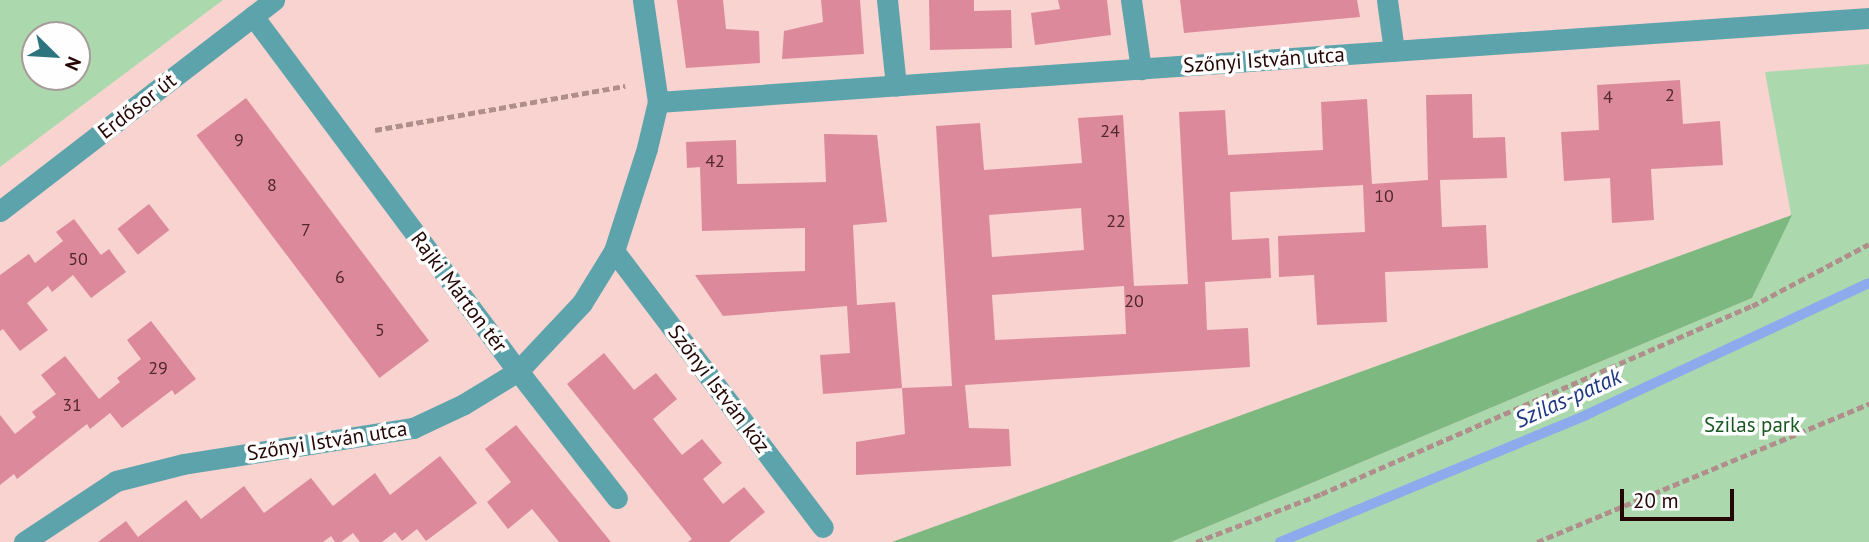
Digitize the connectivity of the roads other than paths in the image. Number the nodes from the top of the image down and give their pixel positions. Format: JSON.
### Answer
{"nodes":[{"id":1,"x":274,"y":0,"type":"edge"},
{"id":2,"x":643,"y":0,"type":"edge"},
{"id":3,"x":887,"y":0,"type":"edge"},
{"id":4,"x":1131,"y":0,"type":"edge"},
{"id":5,"x":1387,"y":0,"type":"edge"},
{"id":6,"x":253,"y":16,"type":"junction"},
{"id":7,"x":1869,"y":18,"type":"edge"},
{"id":8,"x":1394,"y":51,"type":"junction"},
{"id":9,"x":1141,"y":69,"type":"junction"},
{"id":10,"x":896,"y":86,"type":"junction"},
{"id":11,"x":658,"y":102,"type":"junction"},
{"id":12,"x":0,"y":211,"type":"edge"},
{"id":13,"x":614,"y":251,"type":"junction"},
{"id":14,"x":518,"y":371,"type":"junction"},
{"id":15,"x":617,"y":498,"type":"dead end"},
{"id":16,"x":823,"y":527,"type":"dead end"},
{"id":17,"x":24,"y":542,"type":"edge"}],
"edges":[{"from":1,"to":6,"type":"street","name":"Erdősor út"},
{"from":2,"to":11,"type":"street","name":"Rajki Márton tér"},
{"from":3,"to":10,"type":"street"},
{"from":4,"to":9,"type":"street"},
{"from":5,"to":8,"type":"street"},
{"from":6,"to":12,"type":"street","name":"Erdősor út"},
{"from":6,"to":14,"type":"street","name":"Rajki Márton tér"},
{"from":7,"to":8,"type":"street","name":"Szőnyi István utca"},
{"from":8,"to":9,"type":"street","name":"Szőnyi István utca"},
{"from":9,"to":10,"type":"street","name":"Szőnyi István utca"},
{"from":10,"to":11,"type":"street","name":"Szőnyi István utca"},
{"from":11,"to":13,"type":"street","name":"Rajki Márton tér"},
{"from":13,"to":14,"type":"street","name":"Rajki Márton tér"},
{"from":13,"to":16,"type":"street","name":"Szőnyi István köz"},
{"from":14,"to":15,"type":"street"},
{"from":14,"to":17,"type":"street","name":"Szőnyi István utca"}]}
